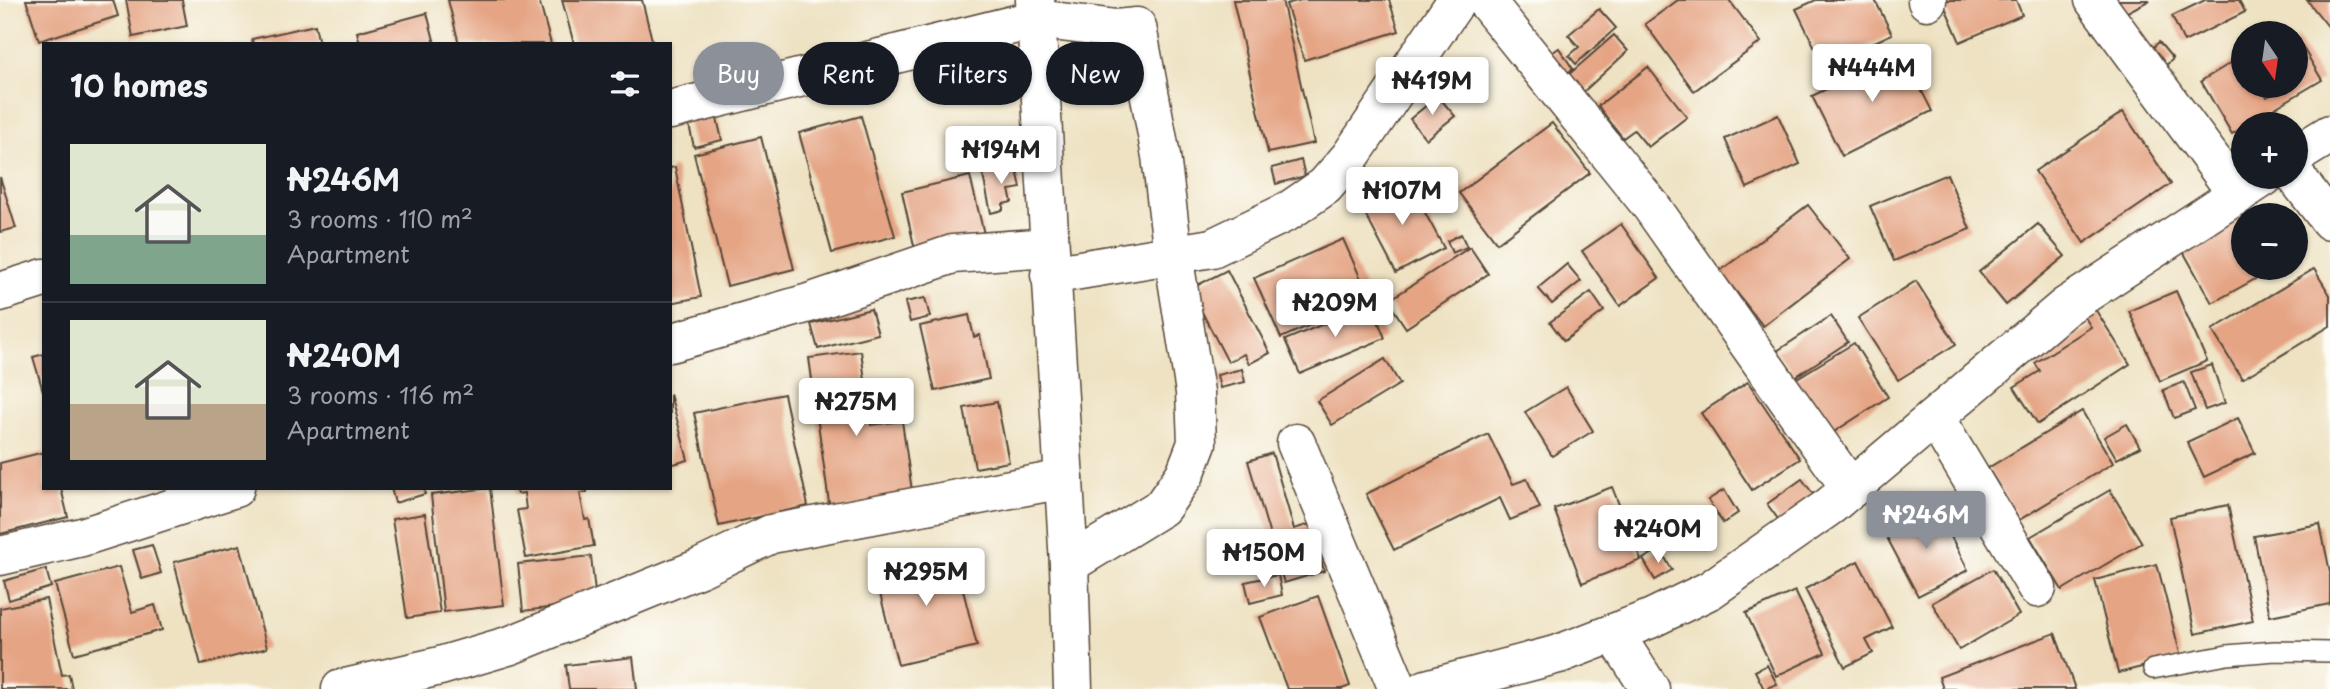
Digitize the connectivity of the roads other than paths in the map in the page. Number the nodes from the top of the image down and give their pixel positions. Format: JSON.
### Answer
{"nodes":[{"id":1,"x":1457,"y":0,"type":"edge"},
{"id":2,"x":1485,"y":0,"type":"edge"},
{"id":3,"x":2094,"y":0,"type":"edge"},
{"id":4,"x":1036,"y":9,"type":"edge"},
{"id":5,"x":1136,"y":14,"type":"edge"},
{"id":6,"x":672,"y":109,"type":"edge"},
{"id":7,"x":2330,"y":134,"type":"edge"},
{"id":8,"x":2308,"y":148,"type":"edge"},
{"id":9,"x":2231,"y":162,"type":"edge"},
{"id":10,"x":2246,"y":189,"type":"edge"},
{"id":11,"x":2305,"y":189,"type":"edge"},
{"id":12,"x":2330,"y":221,"type":"edge"},
{"id":13,"x":1174,"y":254,"type":"junction"},
{"id":14,"x":1050,"y":261,"type":"junction"},
{"id":15,"x":42,"y":279,"type":"edge"},
{"id":16,"x":0,"y":292,"type":"edge"},
{"id":17,"x":672,"y":342,"type":"edge"},
{"id":18,"x":1935,"y":418,"type":"junction"},
{"id":19,"x":1296,"y":443,"type":"dead end"},
{"id":20,"x":1064,"y":479,"type":"junction"},
{"id":21,"x":1851,"y":489,"type":"junction"},
{"id":22,"x":229,"y":490,"type":"edge"},
{"id":23,"x":0,"y":556,"type":"edge"},
{"id":24,"x":1069,"y":564,"type":"junction"},
{"id":25,"x":2037,"y":588,"type":"dead end"},
{"id":26,"x":1614,"y":633,"type":"junction"},
{"id":27,"x":2330,"y":652,"type":"edge"},
{"id":28,"x":2153,"y":669,"type":"dead end"},
{"id":29,"x":341,"y":689,"type":"edge"},
{"id":30,"x":1073,"y":689,"type":"edge"},
{"id":31,"x":1398,"y":689,"type":"edge"},
{"id":32,"x":1426,"y":689,"type":"edge"},
{"id":33,"x":1650,"y":689,"type":"edge"}],
"edges":[{"from":1,"to":13,"type":"street"},
{"from":2,"to":21,"type":"street"},
{"from":3,"to":9,"type":"street"},
{"from":4,"to":5,"type":"street"},
{"from":4,"to":6,"type":"street"},
{"from":4,"to":14,"type":"street"},
{"from":5,"to":13,"type":"street"},
{"from":7,"to":8,"type":"street"},
{"from":10,"to":18,"type":"street"},
{"from":11,"to":12,"type":"street"},
{"from":13,"to":14,"type":"street"},
{"from":13,"to":24,"type":"street"},
{"from":14,"to":17,"type":"street"},
{"from":14,"to":20,"type":"street"},
{"from":15,"to":16,"type":"street"},
{"from":18,"to":21,"type":"street"},
{"from":18,"to":25,"type":"street"},
{"from":19,"to":31,"type":"street"},
{"from":20,"to":24,"type":"street"},
{"from":20,"to":29,"type":"street"},
{"from":21,"to":26,"type":"street"},
{"from":22,"to":23,"type":"street"},
{"from":24,"to":30,"type":"street"},
{"from":26,"to":32,"type":"street"},
{"from":26,"to":33,"type":"street"},
{"from":27,"to":28,"type":"lane"}]}
